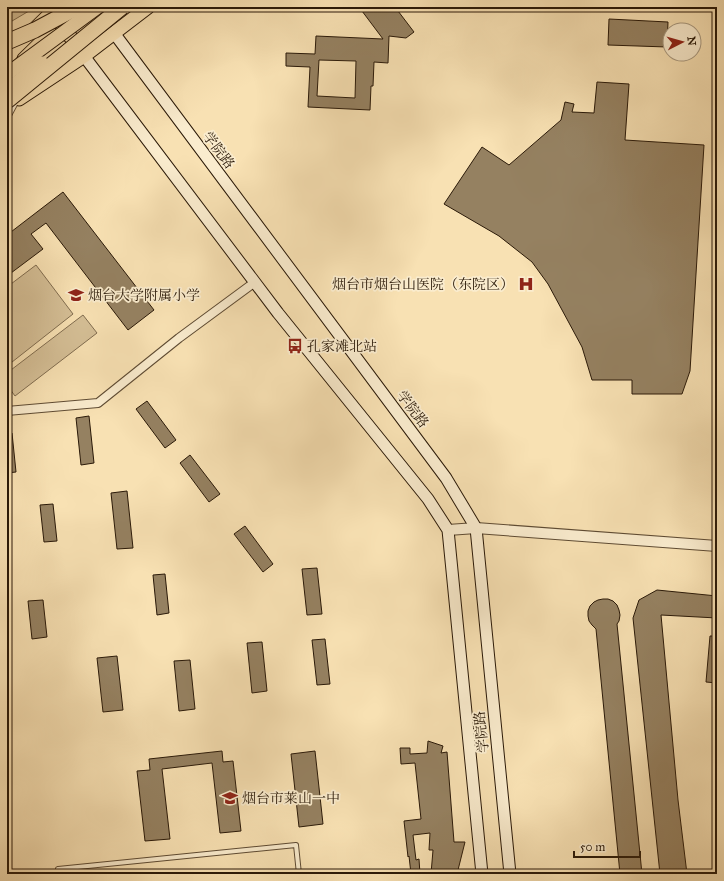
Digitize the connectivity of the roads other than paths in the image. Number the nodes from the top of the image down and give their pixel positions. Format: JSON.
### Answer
{"nodes":[{"id":1,"x":78,"y":7,"type":"edge"},
{"id":2,"x":94,"y":7,"type":"edge"},
{"id":3,"x":98,"y":7,"type":"edge"},
{"id":4,"x":116,"y":7,"type":"edge"},
{"id":5,"x":122,"y":7,"type":"edge"},
{"id":6,"x":148,"y":7,"type":"edge"},
{"id":7,"x":53,"y":9,"type":"edge"},
{"id":8,"x":114,"y":33,"type":"junction"},
{"id":9,"x":8,"y":51,"type":"edge"},
{"id":10,"x":84,"y":56,"type":"junction"},
{"id":11,"x":7,"y":74,"type":"edge"},
{"id":12,"x":7,"y":90,"type":"edge"},
{"id":13,"x":9,"y":103,"type":"edge"},
{"id":14,"x":7,"y":116,"type":"edge"},
{"id":15,"x":255,"y":282,"type":"junction"},
{"id":16,"x":7,"y":411,"type":"edge"},
{"id":17,"x":476,"y":528,"type":"junction"},
{"id":18,"x":448,"y":530,"type":"junction"},
{"id":19,"x":717,"y":546,"type":"edge"},
{"id":20,"x":59,"y":874,"type":"edge"},
{"id":21,"x":299,"y":874,"type":"edge"},
{"id":22,"x":482,"y":874,"type":"edge"},
{"id":23,"x":510,"y":874,"type":"edge"}],
"edges":[{"from":1,"to":9,"type":"highway","bridge":true},
{"from":2,"to":8,"type":"main road"},
{"from":3,"to":11,"type":"main road","bridge":true},
{"from":4,"to":12,"type":"main road","bridge":true},
{"from":5,"to":13,"type":"highway","bridge":true},
{"from":6,"to":8,"type":"main road"},
{"from":7,"to":9,"type":"main road"},
{"from":7,"to":10,"type":"main road"},
{"from":8,"to":10,"type":"main road"},
{"from":8,"to":17,"type":"main road","name":"学院路"},
{"from":10,"to":13,"type":"main road"},
{"from":10,"to":15,"type":"main road","name":"学院路"},
{"from":13,"to":14,"type":"street"},
{"from":15,"to":16,"type":"street"},
{"from":15,"to":18,"type":"main road","name":"学院路"},
{"from":17,"to":18,"type":"street"},
{"from":17,"to":19,"type":"street"},
{"from":17,"to":23,"type":"main road","name":"学院路"},
{"from":18,"to":22,"type":"main road","name":"学院路"},
{"from":20,"to":21,"type":"lane"}]}
